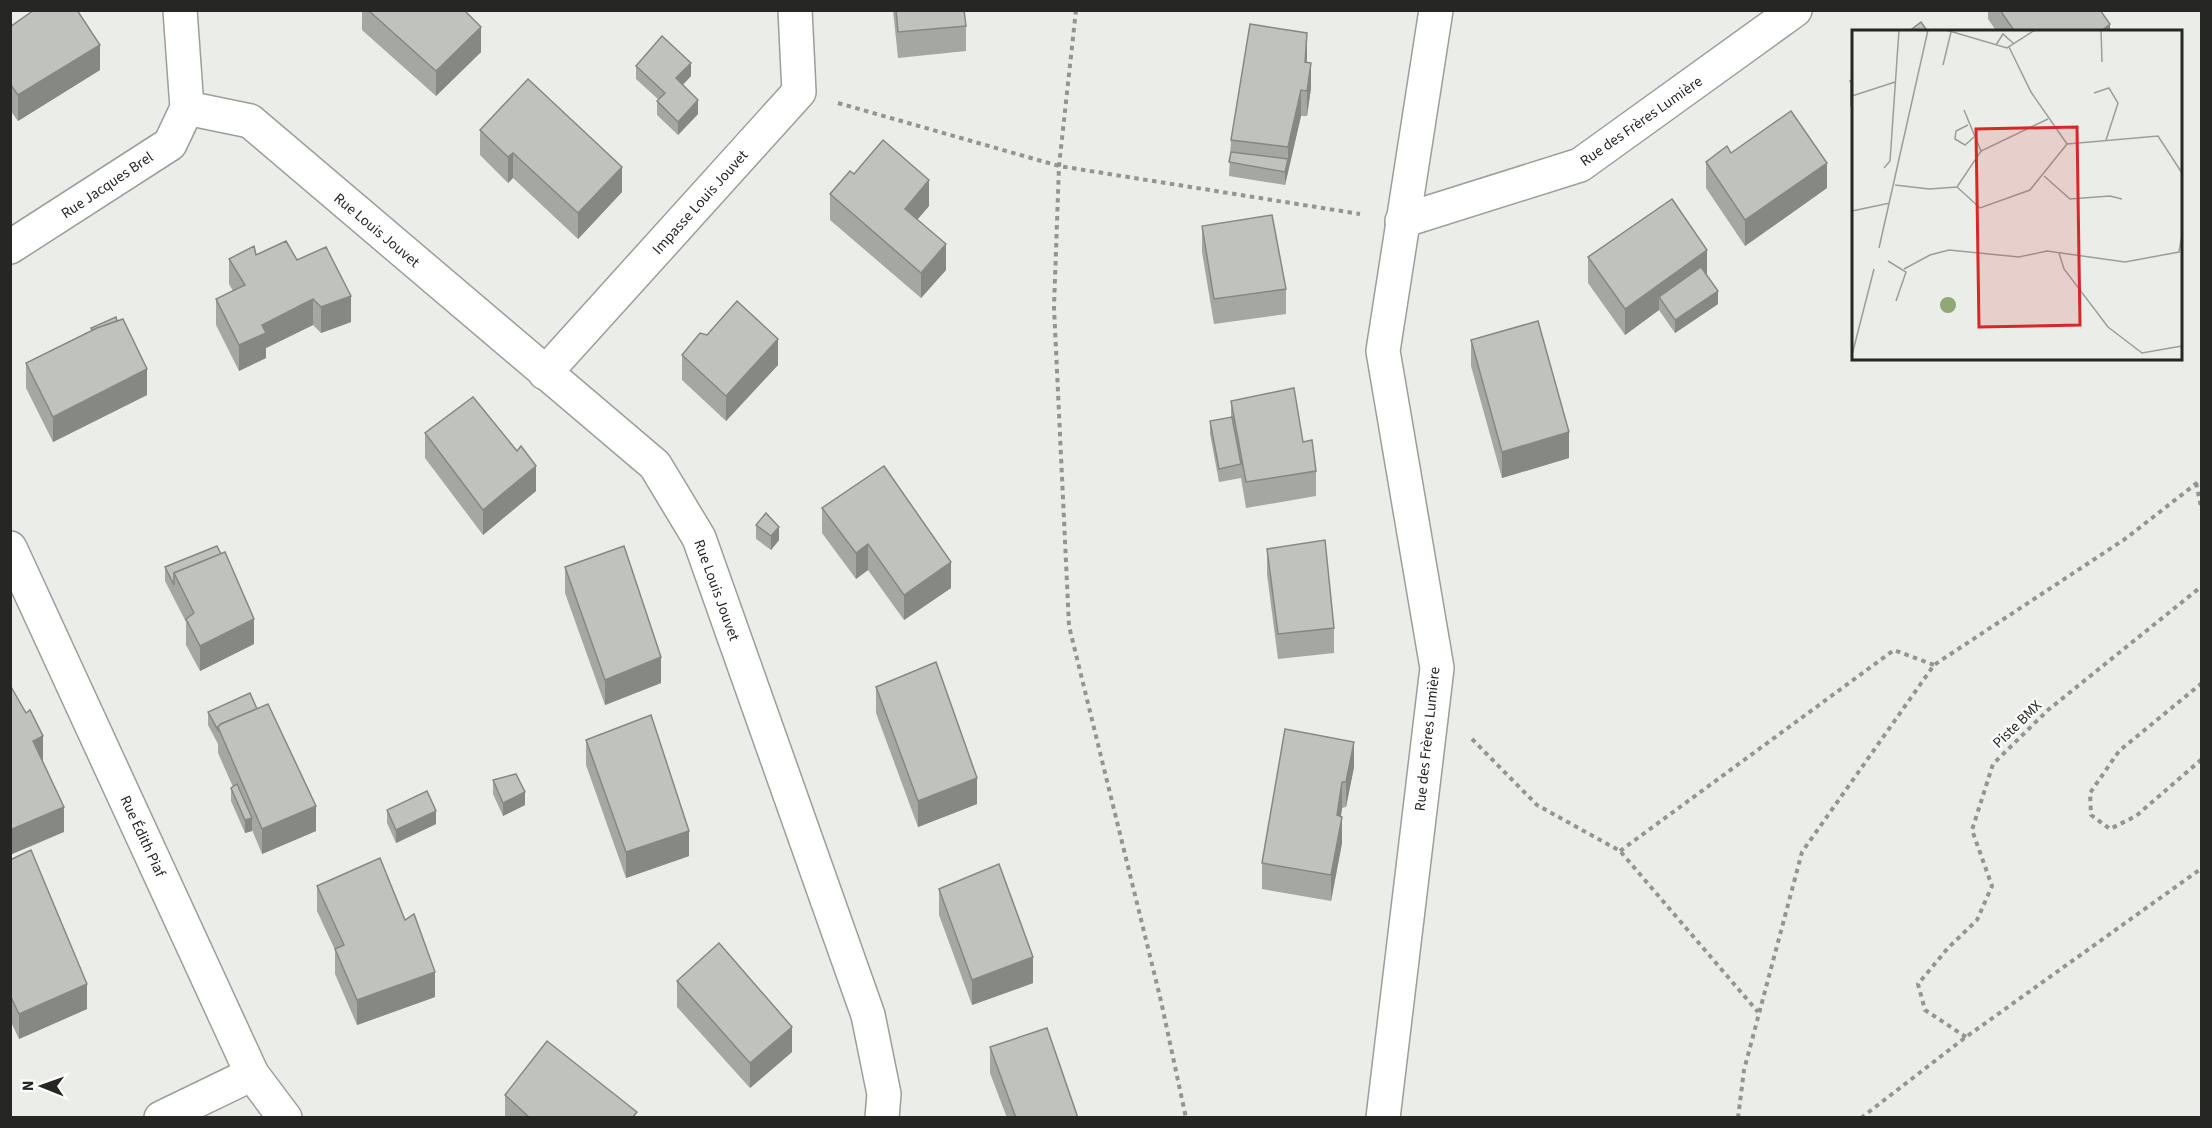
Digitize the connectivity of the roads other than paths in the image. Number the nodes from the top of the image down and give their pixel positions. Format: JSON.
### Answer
{"nodes":[{"id":1,"x":180,"y":10,"type":"edge"},
{"id":2,"x":795,"y":10,"type":"edge"},
{"id":3,"x":1436,"y":10,"type":"edge"},
{"id":4,"x":1795,"y":10,"type":"edge"},
{"id":5,"x":187,"y":108,"type":"junction"},
{"id":6,"x":1402,"y":220,"type":"junction"},
{"id":7,"x":10,"y":247,"type":"edge"},
{"id":8,"x":545,"y":373,"type":"junction"},
{"id":9,"x":10,"y":548,"type":"edge"},
{"id":10,"x":252,"y":1074,"type":"junction"},
{"id":11,"x":161,"y":1118,"type":"edge"},
{"id":12,"x":285,"y":1118,"type":"edge"},
{"id":13,"x":882,"y":1118,"type":"edge"},
{"id":14,"x":1383,"y":1118,"type":"edge"}],
"edges":[{"from":1,"to":5,"type":"street"},
{"from":2,"to":8,"type":"street","name":"Impasse Louis Jouvet"},
{"from":3,"to":6,"type":"street","name":"Rue des Frères Lumière"},
{"from":4,"to":6,"type":"street","name":"Rue des Frères Lumière"},
{"from":5,"to":7,"type":"street","name":"Rue Jacques Brel"},
{"from":5,"to":8,"type":"street","name":"Rue Louis Jouvet"},
{"from":6,"to":14,"type":"street","name":"Rue des Frères Lumière"},
{"from":8,"to":13,"type":"street","name":"Rue Louis Jouvet"},
{"from":9,"to":10,"type":"street","name":"Rue Édith Piaf"},
{"from":10,"to":11,"type":"street"},
{"from":10,"to":12,"type":"street","name":"Rue Édith Piaf"}]}
